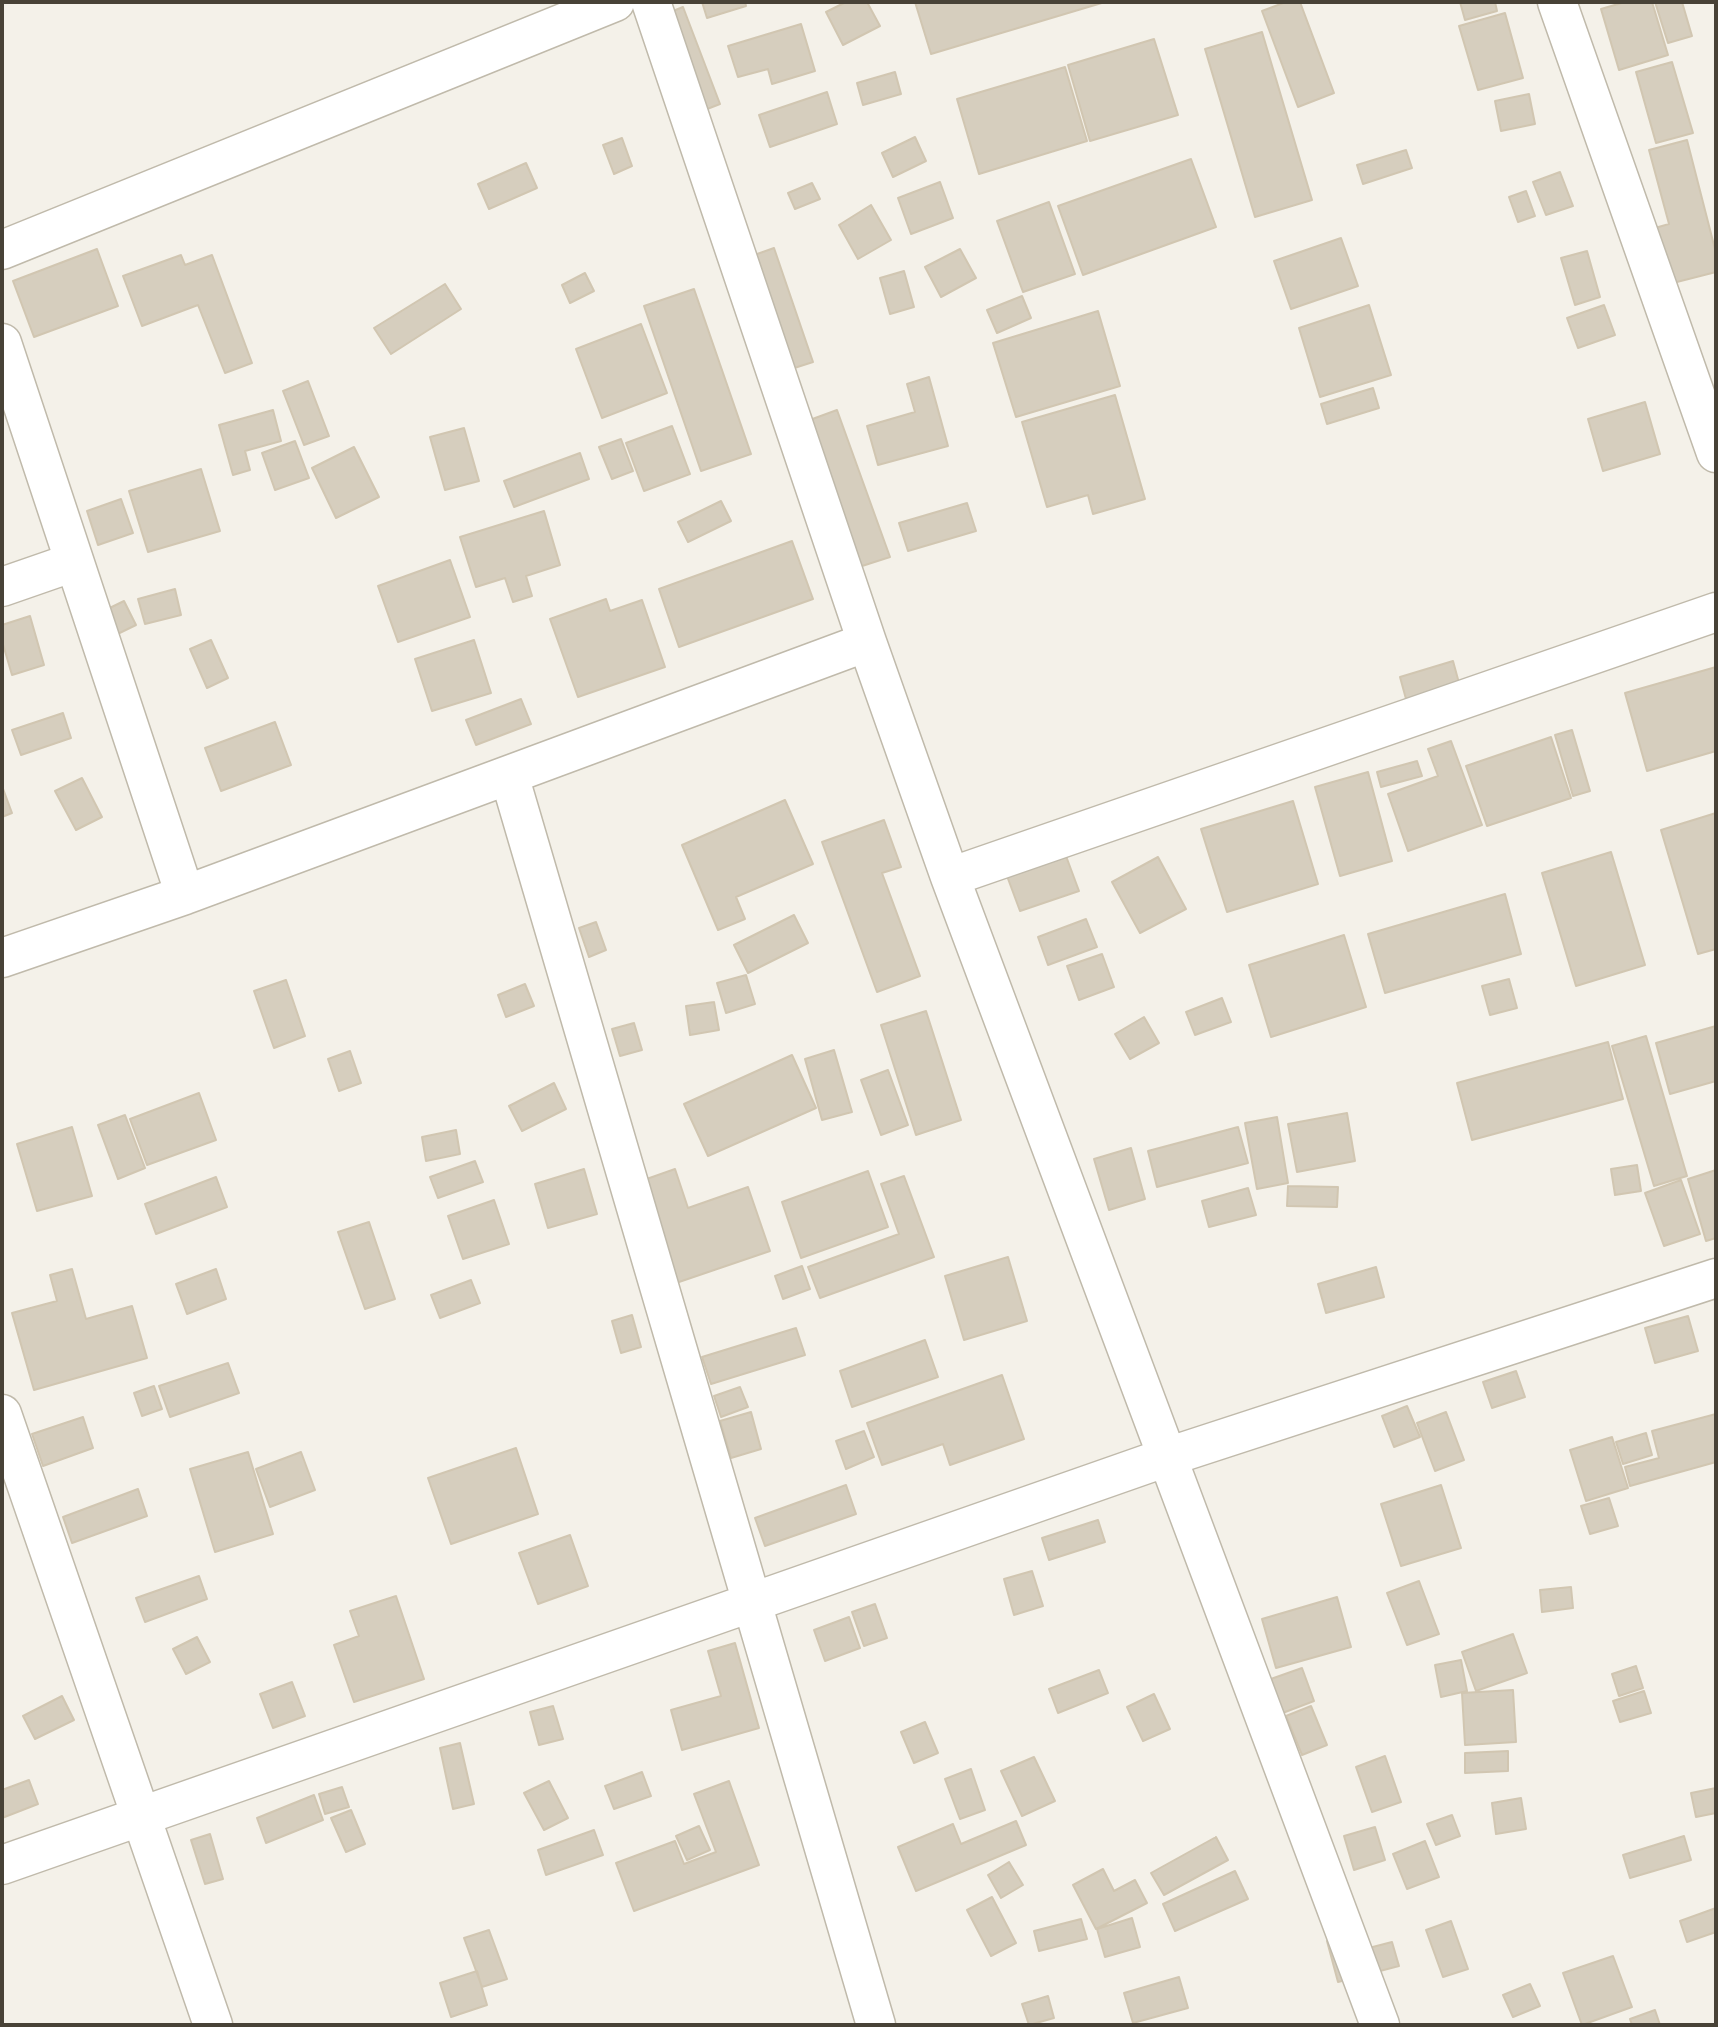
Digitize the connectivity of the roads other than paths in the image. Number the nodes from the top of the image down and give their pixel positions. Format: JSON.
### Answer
{"nodes":[{"id":1,"x":615,"y":2,"type":"edge"},
{"id":2,"x":651,"y":2,"type":"edge"},
{"id":3,"x":1557,"y":2,"type":"edge"},
{"id":4,"x":2,"y":250,"type":"edge"},
{"id":5,"x":2,"y":343,"type":"edge"},
{"id":6,"x":1716,"y":453,"type":"edge"},
{"id":7,"x":74,"y":562,"type":"junction"},
{"id":8,"x":2,"y":587,"type":"edge"},
{"id":9,"x":1716,"y":612,"type":"edge"},
{"id":10,"x":867,"y":642,"type":"junction"},
{"id":11,"x":509,"y":775,"type":"junction"},
{"id":12,"x":950,"y":877,"type":"junction"},
{"id":13,"x":185,"y":895,"type":"junction"},
{"id":14,"x":2,"y":958,"type":"edge"},
{"id":15,"x":1716,"y":1278,"type":"edge"},
{"id":16,"x":2,"y":1414,"type":"edge"},
{"id":17,"x":1167,"y":1457,"type":"junction"},
{"id":18,"x":750,"y":1603,"type":"junction"},
{"id":19,"x":141,"y":1816,"type":"junction"},
{"id":20,"x":2,"y":1865,"type":"edge"},
{"id":21,"x":213,"y":2025,"type":"edge"},
{"id":22,"x":876,"y":2025,"type":"edge"},
{"id":23,"x":1380,"y":2025,"type":"edge"}],
"edges":[{"from":1,"to":4,"type":"street"},
{"from":2,"to":10,"type":"street"},
{"from":3,"to":6,"type":"street"},
{"from":5,"to":7,"type":"street"},
{"from":7,"to":8,"type":"street"},
{"from":7,"to":13,"type":"street"},
{"from":9,"to":12,"type":"street"},
{"from":10,"to":11,"type":"street"},
{"from":10,"to":12,"type":"street"},
{"from":11,"to":13,"type":"street"},
{"from":11,"to":18,"type":"street"},
{"from":12,"to":17,"type":"street"},
{"from":13,"to":14,"type":"street"},
{"from":15,"to":17,"type":"street"},
{"from":16,"to":19,"type":"street"},
{"from":17,"to":18,"type":"street"},
{"from":17,"to":23,"type":"street"},
{"from":18,"to":19,"type":"street"},
{"from":18,"to":22,"type":"street"},
{"from":19,"to":20,"type":"street"},
{"from":19,"to":21,"type":"street"}]}
